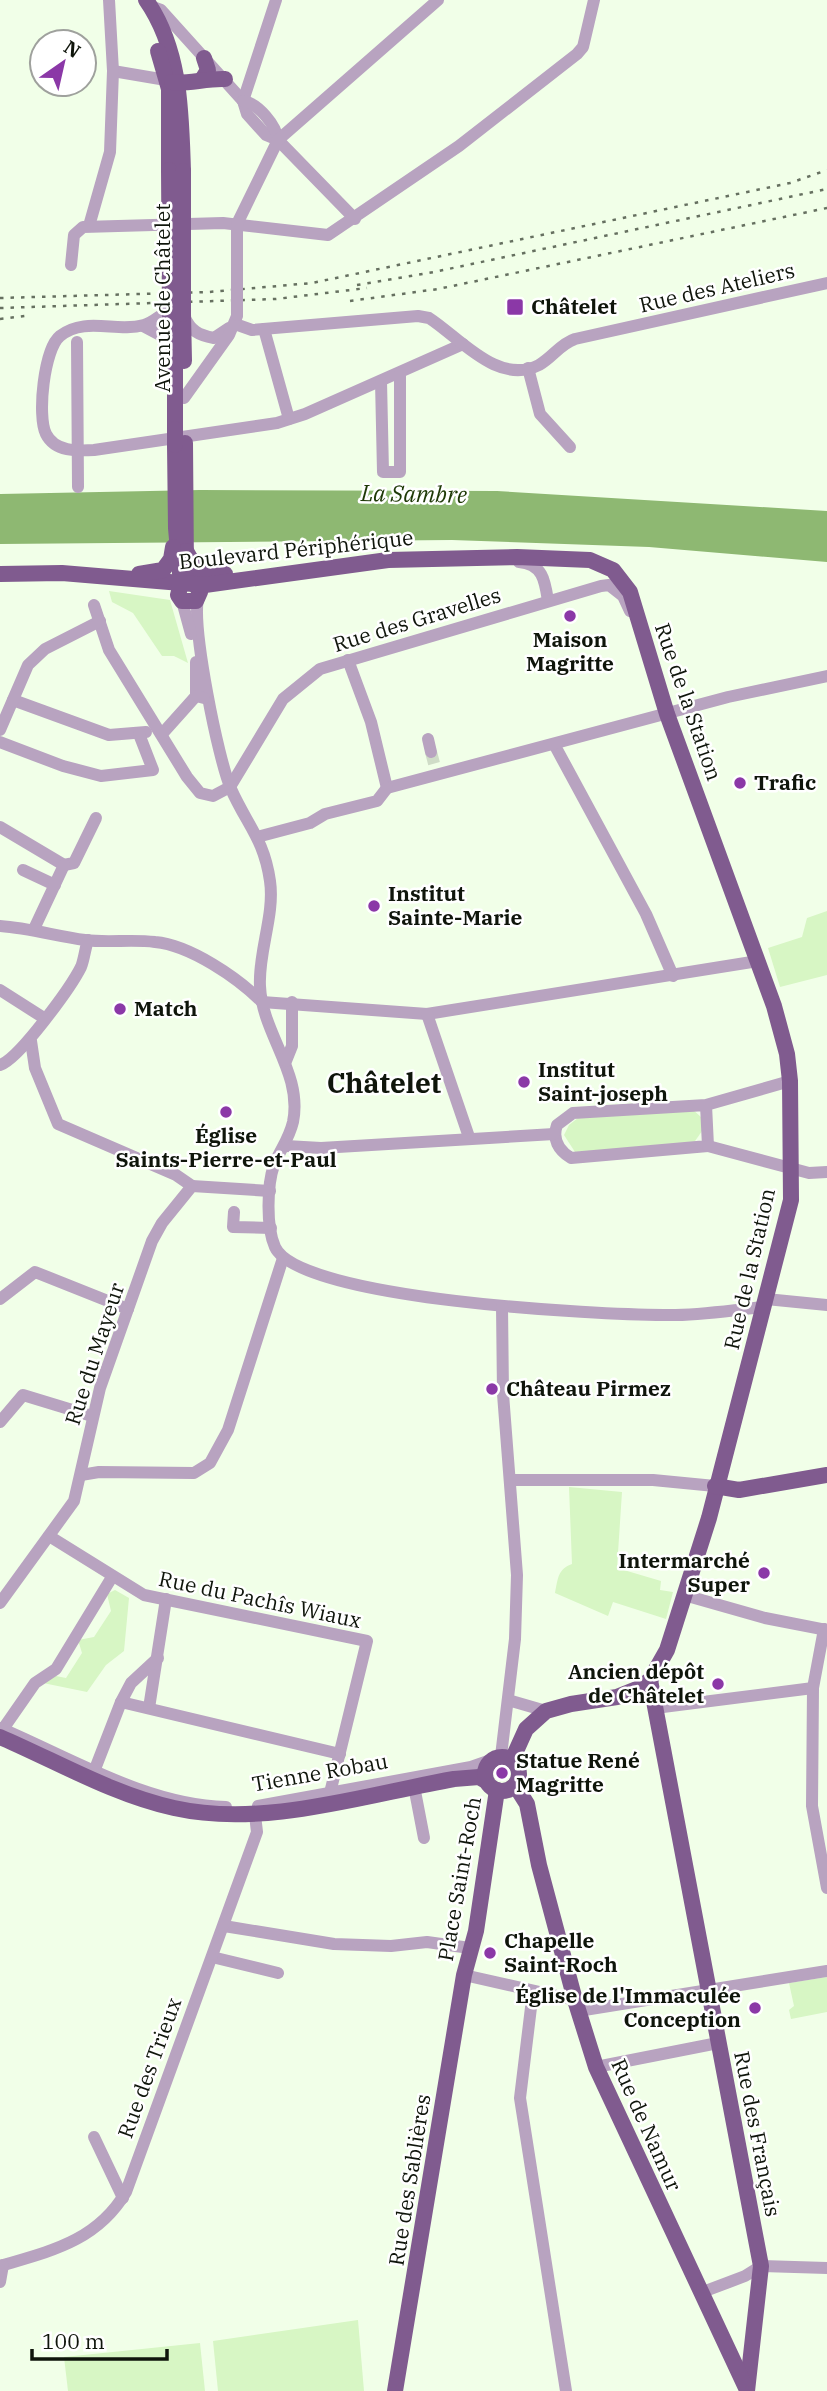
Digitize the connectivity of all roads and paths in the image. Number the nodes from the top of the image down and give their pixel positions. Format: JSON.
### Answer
{"nodes":[{"id":1,"x":110,"y":0,"type":"edge"},
{"id":2,"x":276,"y":0,"type":"edge"},
{"id":3,"x":439,"y":0,"type":"edge"},
{"id":4,"x":594,"y":0,"type":"edge"},
{"id":5,"x":145,"y":2,"type":"edge"},
{"id":6,"x":204,"y":58,"type":"junction"},
{"id":7,"x":113,"y":71,"type":"junction"},
{"id":8,"x":203,"y":78,"type":"junction"},
{"id":9,"x":225,"y":79,"type":"junction"},
{"id":10,"x":173,"y":82,"type":"junction"},
{"id":11,"x":243,"y":101,"type":"junction"},
{"id":12,"x":278,"y":140,"type":"junction"},
{"id":13,"x":355,"y":219,"type":"junction"},
{"id":14,"x":237,"y":224,"type":"junction"},
{"id":15,"x":89,"y":226,"type":"junction"},
{"id":16,"x":71,"y":265,"type":"dead end"},
{"id":17,"x":827,"y":283,"type":"edge"},
{"id":18,"x":171,"y":311,"type":"junction"},
{"id":19,"x":236,"y":320,"type":"junction"},
{"id":20,"x":143,"y":326,"type":"junction"},
{"id":21,"x":264,"y":329,"type":"junction"},
{"id":22,"x":77,"y":342,"type":"dead end"},
{"id":23,"x":463,"y":344,"type":"junction"},
{"id":24,"x":174,"y":349,"type":"junction"},
{"id":25,"x":527,"y":368,"type":"junction"},
{"id":26,"x":400,"y":373,"type":"junction"},
{"id":27,"x":381,"y":381,"type":"junction"},
{"id":28,"x":184,"y":398,"type":"junction"},
{"id":29,"x":289,"y":419,"type":"junction"},
{"id":30,"x":382,"y":423,"type":"junction"},
{"id":31,"x":400,"y":424,"type":"junction"},
{"id":32,"x":180,"y":436,"type":"junction"},
{"id":33,"x":570,"y":447,"type":"dead end"},
{"id":34,"x":76,"y":452,"type":"junction"},
{"id":35,"x":180,"y":483,"type":"junction"},
{"id":36,"x":78,"y":487,"type":"dead end"},
{"id":37,"x":179,"y":549,"type":"junction"},
{"id":38,"x":498,"y":559,"type":"junction"},
{"id":39,"x":388,"y":560,"type":"junction"},
{"id":40,"x":0,"y":574,"type":"edge"},
{"id":41,"x":91,"y":576,"type":"junction"},
{"id":42,"x":624,"y":582,"type":"joint"},
{"id":43,"x":187,"y":593,"type":"junction"},
{"id":44,"x":548,"y":601,"type":"junction"},
{"id":45,"x":94,"y":605,"type":"dead end"},
{"id":46,"x":100,"y":621,"type":"junction"},
{"id":47,"x":643,"y":637,"type":"junction"},
{"id":48,"x":348,"y":660,"type":"junction"},
{"id":49,"x":827,"y":676,"type":"edge"},
{"id":50,"x":196,"y":696,"type":"junction"},
{"id":51,"x":13,"y":700,"type":"junction"},
{"id":52,"x":211,"y":700,"type":"junction"},
{"id":53,"x":667,"y":714,"type":"junction"},
{"id":54,"x":0,"y":730,"type":"edge"},
{"id":55,"x":159,"y":731,"type":"junction"},
{"id":56,"x":139,"y":734,"type":"junction"},
{"id":57,"x":0,"y":742,"type":"edge"},
{"id":58,"x":554,"y":744,"type":"junction"},
{"id":59,"x":230,"y":787,"type":"junction"},
{"id":60,"x":387,"y":789,"type":"junction"},
{"id":61,"x":96,"y":818,"type":"dead end"},
{"id":62,"x":0,"y":827,"type":"edge"},
{"id":63,"x":257,"y":837,"type":"junction"},
{"id":64,"x":64,"y":865,"type":"junction"},
{"id":65,"x":23,"y":870,"type":"dead end"},
{"id":66,"x":55,"y":885,"type":"junction"},
{"id":67,"x":0,"y":926,"type":"edge"},
{"id":68,"x":34,"y":929,"type":"junction"},
{"id":69,"x":88,"y":940,"type":"junction"},
{"id":70,"x":758,"y":961,"type":"junction"},
{"id":71,"x":673,"y":976,"type":"junction"},
{"id":72,"x":0,"y":990,"type":"edge"},
{"id":73,"x":262,"y":1002,"type":"junction"},
{"id":74,"x":292,"y":1002,"type":"junction"},
{"id":75,"x":427,"y":1014,"type":"junction"},
{"id":76,"x":44,"y":1018,"type":"junction"},
{"id":77,"x":31,"y":1041,"type":"junction"},
{"id":78,"x":286,"y":1061,"type":"junction"},
{"id":79,"x":0,"y":1065,"type":"edge"},
{"id":80,"x":790,"y":1081,"type":"junction"},
{"id":81,"x":706,"y":1105,"type":"junction"},
{"id":82,"x":554,"y":1134,"type":"junction"},
{"id":83,"x":469,"y":1137,"type":"junction"},
{"id":84,"x":286,"y":1146,"type":"junction"},
{"id":85,"x":708,"y":1146,"type":"junction"},
{"id":86,"x":792,"y":1169,"type":"junction"},
{"id":87,"x":827,"y":1171,"type":"edge"},
{"id":88,"x":192,"y":1186,"type":"junction"},
{"id":89,"x":271,"y":1191,"type":"junction"},
{"id":90,"x":234,"y":1212,"type":"dead end"},
{"id":91,"x":271,"y":1228,"type":"junction"},
{"id":92,"x":283,"y":1258,"type":"junction"},
{"id":93,"x":0,"y":1299,"type":"edge"},
{"id":94,"x":765,"y":1303,"type":"junction"},
{"id":95,"x":827,"y":1305,"type":"edge"},
{"id":96,"x":502,"y":1306,"type":"junction"},
{"id":97,"x":128,"y":1309,"type":"junction"},
{"id":98,"x":92,"y":1416,"type":"junction"},
{"id":99,"x":0,"y":1422,"type":"edge"},
{"id":100,"x":81,"y":1475,"type":"junction"},
{"id":101,"x":827,"y":1475,"type":"edge"},
{"id":102,"x":510,"y":1480,"type":"junction"},
{"id":103,"x":712,"y":1486,"type":"junction"},
{"id":104,"x":739,"y":1490,"type":"junction"},
{"id":105,"x":709,"y":1518,"type":"junction"},
{"id":106,"x":49,"y":1536,"type":"junction"},
{"id":107,"x":112,"y":1577,"type":"junction"},
{"id":108,"x":684,"y":1595,"type":"junction"},
{"id":109,"x":166,"y":1599,"type":"junction"},
{"id":110,"x":0,"y":1603,"type":"edge"},
{"id":111,"x":825,"y":1629,"type":"edge"},
{"id":112,"x":158,"y":1658,"type":"junction"},
{"id":113,"x":650,"y":1680,"type":"junction"},
{"id":114,"x":814,"y":1688,"type":"junction"},
{"id":115,"x":508,"y":1700,"type":"junction"},
{"id":116,"x":121,"y":1702,"type":"junction"},
{"id":117,"x":149,"y":1708,"type":"junction"},
{"id":118,"x":655,"y":1708,"type":"junction"},
{"id":119,"x":546,"y":1711,"type":"junction"},
{"id":120,"x":1,"y":1731,"type":"edge"},
{"id":121,"x":340,"y":1755,"type":"junction"},
{"id":122,"x":501,"y":1759,"type":"junction"},
{"id":123,"x":95,"y":1769,"type":"junction"},
{"id":124,"x":491,"y":1785,"type":"junction"},
{"id":125,"x":515,"y":1785,"type":"junction"},
{"id":126,"x":414,"y":1786,"type":"junction"},
{"id":127,"x":330,"y":1793,"type":"junction"},
{"id":128,"x":255,"y":1815,"type":"junction"},
{"id":129,"x":424,"y":1838,"type":"dead end"},
{"id":130,"x":827,"y":1888,"type":"edge"},
{"id":131,"x":224,"y":1926,"type":"junction"},
{"id":132,"x":470,"y":1948,"type":"junction"},
{"id":133,"x":212,"y":1957,"type":"junction"},
{"id":134,"x":827,"y":1971,"type":"edge"},
{"id":135,"x":278,"y":1973,"type":"dead end"},
{"id":136,"x":464,"y":1975,"type":"junction"},
{"id":137,"x":533,"y":1991,"type":"junction"},
{"id":138,"x":709,"y":1991,"type":"junction"},
{"id":139,"x":576,"y":2005,"type":"junction"},
{"id":140,"x":718,"y":2043,"type":"junction"},
{"id":141,"x":596,"y":2067,"type":"junction"},
{"id":142,"x":94,"y":2137,"type":"dead end"},
{"id":143,"x":123,"y":2198,"type":"junction"},
{"id":144,"x":1,"y":2265,"type":"edge"},
{"id":145,"x":761,"y":2266,"type":"junction"},
{"id":146,"x":827,"y":2268,"type":"edge"},
{"id":147,"x":0,"y":2282,"type":"edge"},
{"id":148,"x":700,"y":2293,"type":"junction"},
{"id":149,"x":395,"y":2391,"type":"edge"},
{"id":150,"x":566,"y":2391,"type":"edge"},
{"id":151,"x":747,"y":2391,"type":"edge"}],
"edges":[{"from":1,"to":7,"type":"street"},
{"from":2,"to":11,"type":"street"},
{"from":3,"to":12,"type":"street"},
{"from":4,"to":13,"type":"street"},
{"from":5,"to":6,"type":"street"},
{"from":5,"to":10,"type":"main road","name":"Avenue de Châtelet"},
{"from":6,"to":8,"type":"main road"},
{"from":6,"to":9,"type":"street"},
{"from":7,"to":10,"type":"street"},
{"from":7,"to":15,"type":"street"},
{"from":8,"to":9,"type":"main road"},
{"from":8,"to":10,"type":"main road"},
{"from":9,"to":11,"type":"street"},
{"from":10,"to":18,"type":"main road","name":"Avenue de Châtelet","bridge":true},
{"from":11,"to":12,"type":"street"},
{"from":12,"to":13,"type":"street"},
{"from":12,"to":14,"type":"street"},
{"from":13,"to":14,"type":"street"},
{"from":14,"to":15,"type":"street"},
{"from":14,"to":19,"type":"street","bridge":true},
{"from":15,"to":16,"type":"street"},
{"from":17,"to":25,"type":"street","name":"Rue des Ateliers"},
{"from":18,"to":19,"type":"street"},
{"from":18,"to":20,"type":"street"},
{"from":18,"to":24,"type":"main road","name":"Avenue de Châtelet"},
{"from":18,"to":28,"type":"main road","name":"Avenue de Châtelet"},
{"from":19,"to":21,"type":"street"},
{"from":19,"to":28,"type":"street"},
{"from":20,"to":24,"type":"street"},
{"from":20,"to":34,"type":"street"},
{"from":21,"to":23,"type":"street"},
{"from":21,"to":29,"type":"street"},
{"from":22,"to":34,"type":"street"},
{"from":23,"to":25,"type":"street"},
{"from":23,"to":26,"type":"street"},
{"from":24,"to":32,"type":"main road","name":"Avenue de Châtelet"},
{"from":25,"to":33,"type":"street"},
{"from":26,"to":27,"type":"street"},
{"from":26,"to":31,"type":"street"},
{"from":27,"to":29,"type":"street"},
{"from":27,"to":30,"type":"street"},
{"from":28,"to":32,"type":"main road","name":"Avenue de Châtelet"},
{"from":29,"to":34,"type":"street"},
{"from":30,"to":31,"type":"street"},
{"from":30,"to":31,"type":"street"},
{"from":32,"to":35,"type":"main road","name":"Avenue de Châtelet"},
{"from":34,"to":36,"type":"street"},
{"from":35,"to":37,"type":"main road","name":"Avenue de Châtelet"},
{"from":35,"to":37,"type":"main road","name":"Avenue de Châtelet"},
{"from":37,"to":39,"type":"main road"},
{"from":37,"to":41,"type":"main road"},
{"from":37,"to":43,"type":"main road","name":"Avenue de Châtelet"},
{"from":38,"to":39,"type":"main road","name":"Boulevard Périphérique"},
{"from":38,"to":42,"type":"main road","name":"Boulevard Périphérique"},
{"from":38,"to":44,"type":"street"},
{"from":39,"to":43,"type":"main road","name":"Boulevard Périphérique"},
{"from":40,"to":41,"type":"main road","name":"Boulevard Périphérique"},
{"from":41,"to":43,"type":"main road","name":"Boulevard Périphérique"},
{"from":42,"to":47,"type":"main road","name":"Rue de la Station"},
{"from":43,"to":50,"type":"street","name":"Avenue de Châtelet"},
{"from":43,"to":52,"type":"street","name":"Avenue de Châtelet"},
{"from":44,"to":47,"type":"street","name":"Rue des Gravelles"},
{"from":44,"to":48,"type":"street","name":"Rue des Gravelles"},
{"from":45,"to":46,"type":"street"},
{"from":46,"to":51,"type":"street"},
{"from":46,"to":55,"type":"street"},
{"from":47,"to":53,"type":"main road","name":"Rue de la Station"},
{"from":48,"to":59,"type":"street","name":"Rue des Gravelles"},
{"from":48,"to":60,"type":"street"},
{"from":49,"to":53,"type":"street"},
{"from":50,"to":52,"type":"street"},
{"from":50,"to":55,"type":"street"},
{"from":51,"to":54,"type":"street"},
{"from":51,"to":56,"type":"street"},
{"from":52,"to":59,"type":"street","name":"Avenue de Châtelet"},
{"from":53,"to":58,"type":"street"},
{"from":53,"to":70,"type":"main road","name":"Rue de la Station"},
{"from":55,"to":56,"type":"street"},
{"from":55,"to":59,"type":"street"},
{"from":56,"to":57,"type":"street"},
{"from":58,"to":60,"type":"street"},
{"from":58,"to":71,"type":"street"},
{"from":59,"to":63,"type":"street","name":"Avenue de Châtelet"},
{"from":60,"to":63,"type":"street"},
{"from":61,"to":64,"type":"street"},
{"from":62,"to":64,"type":"street"},
{"from":63,"to":73,"type":"street","name":"Avenue de Châtelet"},
{"from":64,"to":66,"type":"street"},
{"from":65,"to":66,"type":"street"},
{"from":66,"to":68,"type":"street"},
{"from":67,"to":68,"type":"street"},
{"from":68,"to":69,"type":"street"},
{"from":69,"to":73,"type":"street"},
{"from":69,"to":76,"type":"street"},
{"from":70,"to":71,"type":"street"},
{"from":70,"to":80,"type":"main road","name":"Rue de la Station"},
{"from":71,"to":75,"type":"street"},
{"from":72,"to":76,"type":"street"},
{"from":73,"to":74,"type":"street"},
{"from":73,"to":78,"type":"street"},
{"from":74,"to":75,"type":"street"},
{"from":74,"to":78,"type":"street"},
{"from":75,"to":83,"type":"street"},
{"from":76,"to":77,"type":"street"},
{"from":77,"to":79,"type":"street"},
{"from":77,"to":88,"type":"street"},
{"from":78,"to":84,"type":"street"},
{"from":80,"to":81,"type":"street"},
{"from":80,"to":86,"type":"main road","name":"Rue de la Station"},
{"from":81,"to":82,"type":"street"},
{"from":81,"to":85,"type":"street"},
{"from":82,"to":83,"type":"street"},
{"from":82,"to":85,"type":"street"},
{"from":83,"to":84,"type":"street"},
{"from":84,"to":89,"type":"street"},
{"from":85,"to":86,"type":"street"},
{"from":86,"to":87,"type":"street"},
{"from":86,"to":94,"type":"main road","name":"Rue de la Station"},
{"from":88,"to":89,"type":"street"},
{"from":88,"to":97,"type":"street","name":"Rue du Mayeur"},
{"from":89,"to":91,"type":"street"},
{"from":90,"to":91,"type":"street"},
{"from":91,"to":92,"type":"street"},
{"from":92,"to":96,"type":"street"},
{"from":92,"to":100,"type":"street"},
{"from":93,"to":97,"type":"street"},
{"from":94,"to":95,"type":"street"},
{"from":94,"to":96,"type":"street"},
{"from":94,"to":103,"type":"main road","name":"Rue de la Station"},
{"from":96,"to":102,"type":"street"},
{"from":97,"to":98,"type":"street","name":"Rue du Mayeur"},
{"from":98,"to":99,"type":"street"},
{"from":98,"to":100,"type":"street","name":"Rue du Mayeur"},
{"from":100,"to":106,"type":"street","name":"Rue du Mayeur"},
{"from":101,"to":104,"type":"main road"},
{"from":102,"to":103,"type":"street"},
{"from":102,"to":115,"type":"street"},
{"from":103,"to":104,"type":"main road"},
{"from":103,"to":105,"type":"main road","name":"Rue de la Station"},
{"from":104,"to":105,"type":"main road"},
{"from":105,"to":108,"type":"main road","name":"Rue de la Station"},
{"from":106,"to":107,"type":"street","name":"Rue du Pachîs Wiaux"},
{"from":106,"to":110,"type":"street","name":"Rue du Mayeur"},
{"from":107,"to":109,"type":"street","name":"Rue du Pachîs Wiaux"},
{"from":107,"to":120,"type":"street"},
{"from":108,"to":111,"type":"street"},
{"from":108,"to":113,"type":"main road","name":"Rue de la Station"},
{"from":109,"to":112,"type":"street"},
{"from":109,"to":121,"type":"street","name":"Rue du Pachîs Wiaux"},
{"from":111,"to":114,"type":"street"},
{"from":112,"to":116,"type":"street"},
{"from":112,"to":117,"type":"street"},
{"from":113,"to":118,"type":"main road","name":"Rue des Français"},
{"from":113,"to":119,"type":"main road"},
{"from":114,"to":118,"type":"street"},
{"from":114,"to":130,"type":"street"},
{"from":115,"to":119,"type":"street"},
{"from":115,"to":122,"type":"street"},
{"from":116,"to":117,"type":"street"},
{"from":116,"to":123,"type":"street"},
{"from":117,"to":121,"type":"street"},
{"from":118,"to":138,"type":"main road","name":"Rue des Français"},
{"from":119,"to":122,"type":"main road"},
{"from":120,"to":123,"type":"street","name":"Tienne Robau"},
{"from":120,"to":128,"type":"main road","name":"Tienne Robau"},
{"from":121,"to":127,"type":"street","name":"Rue du Pachîs Wiaux"},
{"from":122,"to":124,"type":"main road"},
{"from":122,"to":125,"type":"main road"},
{"from":122,"to":127,"type":"street","name":"Tienne Robau"},
{"from":123,"to":127,"type":"street","name":"Tienne Robau"},
{"from":124,"to":125,"type":"main road"},
{"from":124,"to":126,"type":"main road","name":"Tienne Robau"},
{"from":124,"to":132,"type":"main road","name":"Place Saint-Roch"},
{"from":125,"to":139,"type":"main road","name":"Rue de Namur"},
{"from":126,"to":128,"type":"main road","name":"Tienne Robau"},
{"from":126,"to":129,"type":"street"},
{"from":128,"to":131,"type":"street","name":"Rue des Trieux"},
{"from":131,"to":132,"type":"street"},
{"from":131,"to":133,"type":"street","name":"Rue des Trieux"},
{"from":132,"to":136,"type":"main road","name":"Place Saint-Roch"},
{"from":133,"to":135,"type":"street"},
{"from":133,"to":143,"type":"street","name":"Rue des Trieux"},
{"from":134,"to":138,"type":"street"},
{"from":136,"to":137,"type":"street"},
{"from":136,"to":149,"type":"main road","name":"Rue des Sablières"},
{"from":137,"to":139,"type":"street"},
{"from":137,"to":150,"type":"street"},
{"from":138,"to":139,"type":"street"},
{"from":138,"to":140,"type":"main road","name":"Rue des Français"},
{"from":139,"to":141,"type":"main road","name":"Rue de Namur"},
{"from":140,"to":141,"type":"street"},
{"from":140,"to":145,"type":"main road","name":"Rue des Français"},
{"from":141,"to":148,"type":"main road","name":"Rue de Namur"},
{"from":142,"to":143,"type":"street"},
{"from":143,"to":144,"type":"street","name":"Rue des Trieux"},
{"from":144,"to":147,"type":"street"},
{"from":145,"to":146,"type":"street"},
{"from":145,"to":148,"type":"street"},
{"from":145,"to":151,"type":"main road","name":"Rue des Français"},
{"from":148,"to":151,"type":"main road","name":"Rue de Namur"}]}
